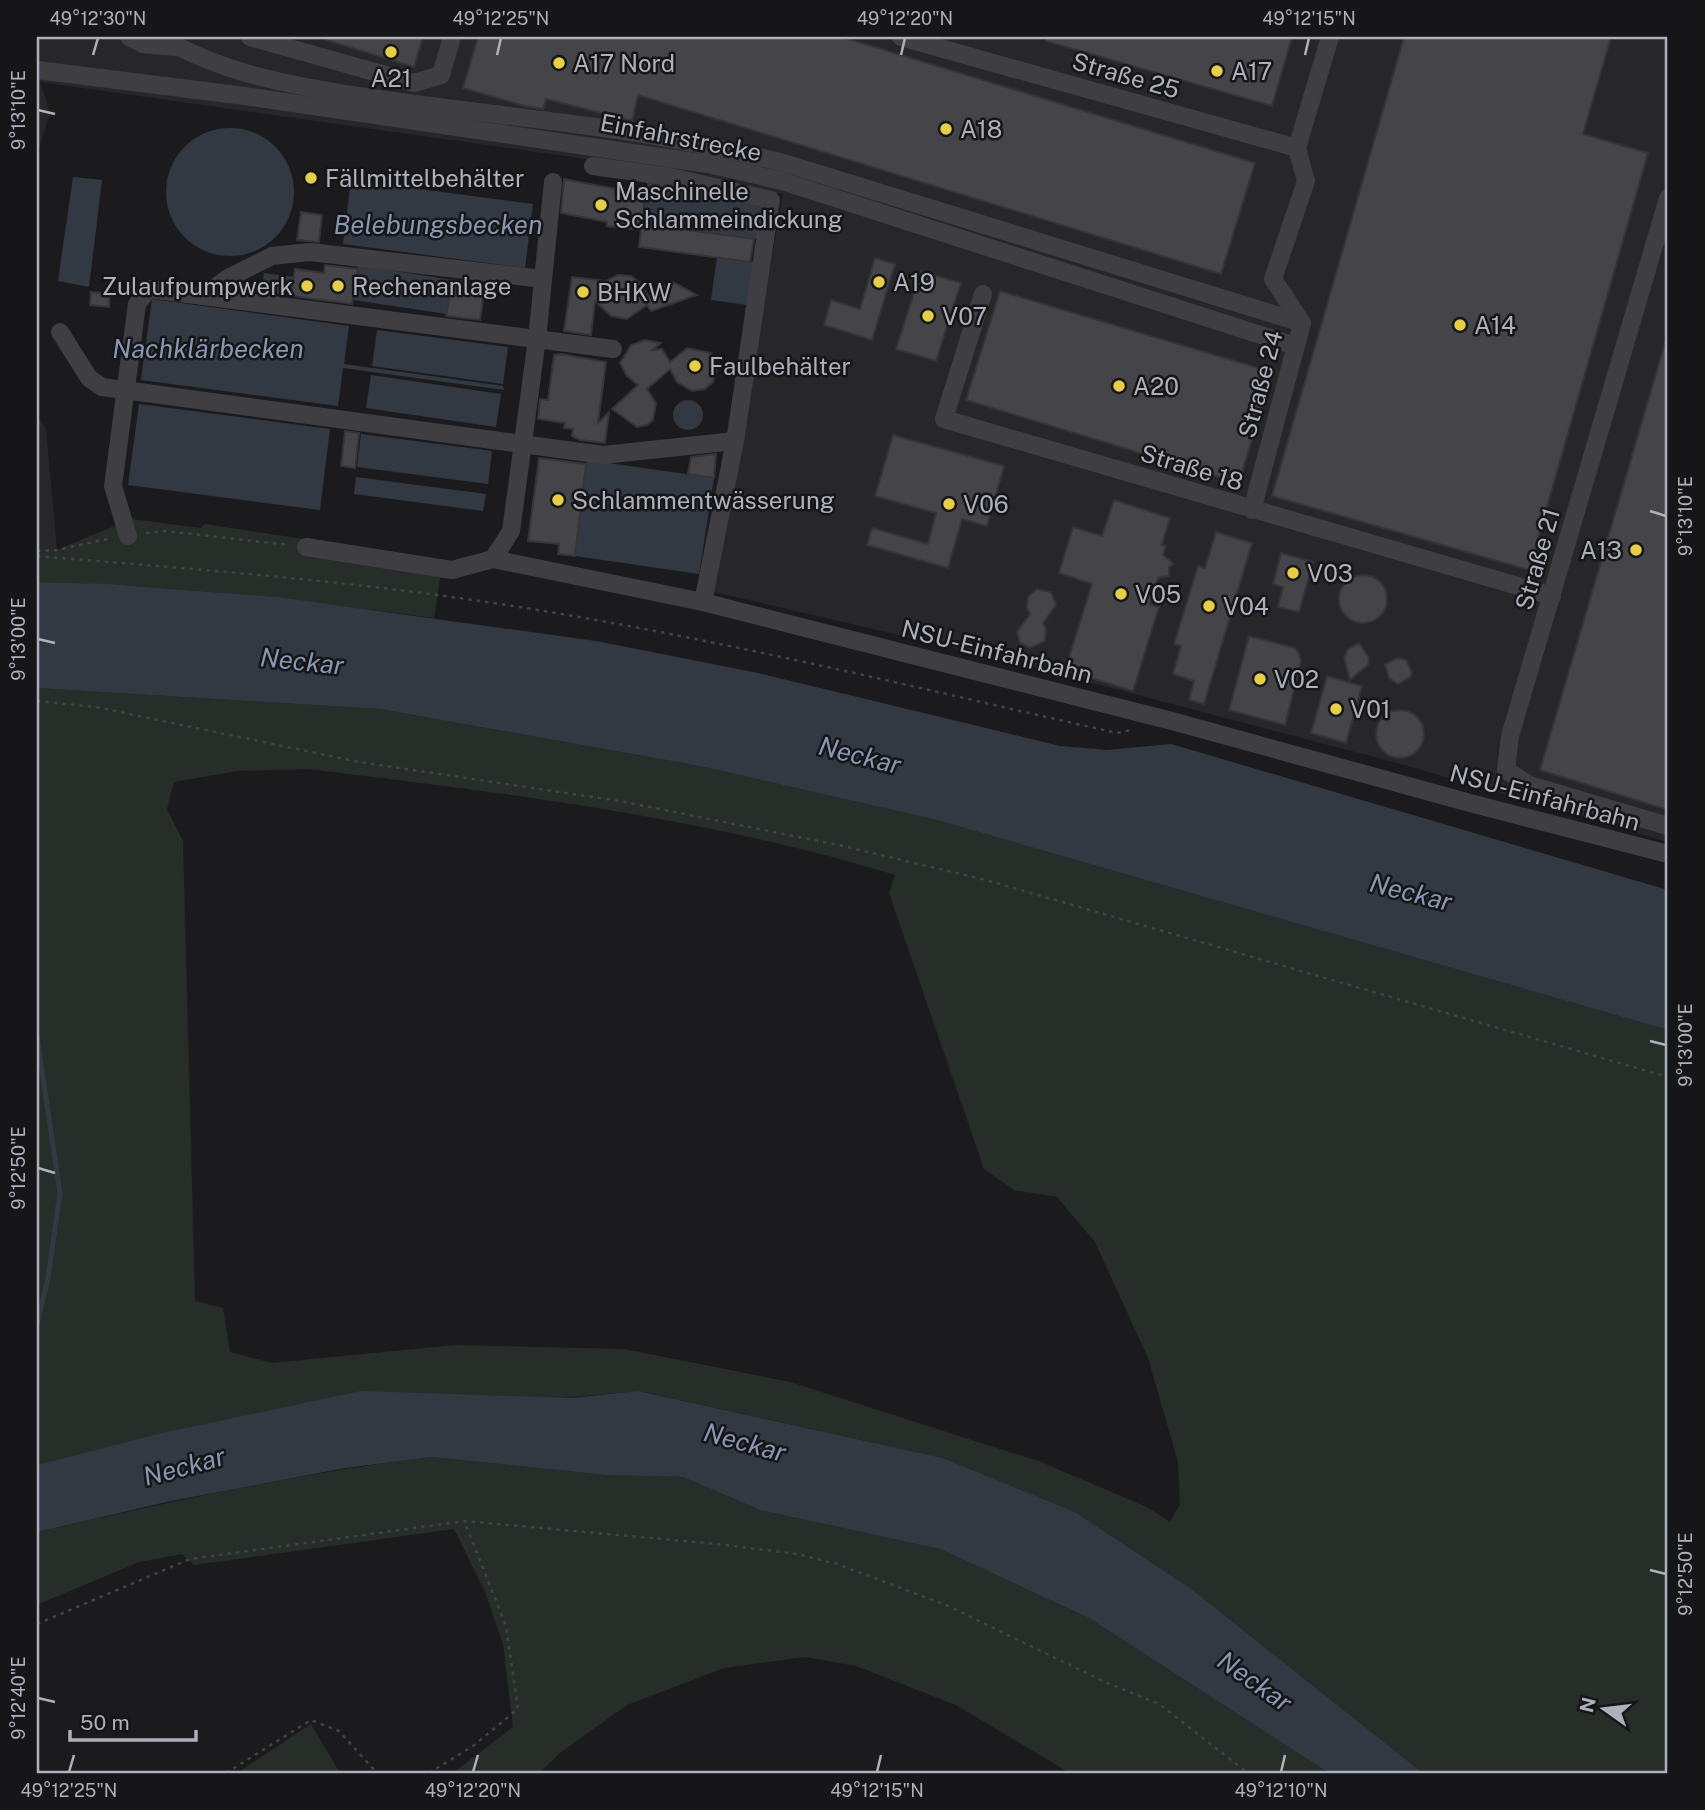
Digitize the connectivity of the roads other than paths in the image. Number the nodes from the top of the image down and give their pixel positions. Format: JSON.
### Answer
{"nodes":[{"id":1,"x":129,"y":37,"type":"edge"},
{"id":2,"x":161,"y":37,"type":"edge"},
{"id":3,"x":250,"y":37,"type":"edge"},
{"id":4,"x":453,"y":37,"type":"edge"},
{"id":5,"x":901,"y":37,"type":"edge"},
{"id":6,"x":1330,"y":37,"type":"edge"},
{"id":7,"x":177,"y":47,"type":"junction"},
{"id":8,"x":37,"y":70,"type":"edge"},
{"id":9,"x":1297,"y":148,"type":"junction"},
{"id":10,"x":593,"y":166,"type":"dead end"},
{"id":11,"x":553,"y":182,"type":"dead end"},
{"id":12,"x":1668,"y":198,"type":"edge"},
{"id":13,"x":543,"y":279,"type":"junction"},
{"id":14,"x":983,"y":294,"type":"dead end"},
{"id":15,"x":203,"y":296,"type":"junction"},
{"id":16,"x":1301,"y":323,"type":"junction"},
{"id":17,"x":60,"y":332,"type":"dead end"},
{"id":18,"x":537,"y":340,"type":"junction"},
{"id":19,"x":1295,"y":346,"type":"junction"},
{"id":20,"x":612,"y":349,"type":"dead end"},
{"id":21,"x":126,"y":390,"type":"junction"},
{"id":22,"x":735,"y":441,"type":"junction"},
{"id":23,"x":523,"y":443,"type":"junction"},
{"id":24,"x":1252,"y":510,"type":"junction"},
{"id":25,"x":128,"y":536,"type":"road end"},
{"id":26,"x":306,"y":547,"type":"road end"},
{"id":27,"x":493,"y":559,"type":"junction"},
{"id":28,"x":1552,"y":596,"type":"junction"},
{"id":29,"x":703,"y":602,"type":"junction"},
{"id":30,"x":1668,"y":826,"type":"edge"},
{"id":31,"x":1668,"y":854,"type":"edge"}],
"edges":[{"from":1,"to":7,"type":"street"},
{"from":2,"to":7,"type":"street","name":"Einfahrstrecke"},
{"from":3,"to":4,"type":"street"},
{"from":5,"to":9,"type":"street","name":"Straße 25"},
{"from":6,"to":9,"type":"street"},
{"from":7,"to":16,"type":"street","name":"Einfahrstrecke"},
{"from":8,"to":19,"type":"street","name":"Einfahrstrecke"},
{"from":9,"to":16,"type":"street","name":"Straße 24"},
{"from":10,"to":22,"type":"street"},
{"from":11,"to":13,"type":"street"},
{"from":12,"to":28,"type":"street","name":"Straße 21"},
{"from":13,"to":15,"type":"street"},
{"from":13,"to":18,"type":"street"},
{"from":14,"to":24,"type":"street","name":"Straße 18"},
{"from":15,"to":18,"type":"street"},
{"from":15,"to":21,"type":"street"},
{"from":16,"to":19,"type":"street","name":"Straße 24"},
{"from":17,"to":21,"type":"street"},
{"from":18,"to":20,"type":"street"},
{"from":18,"to":23,"type":"street"},
{"from":19,"to":24,"type":"street","name":"Straße 24"},
{"from":21,"to":23,"type":"street"},
{"from":21,"to":25,"type":"street"},
{"from":22,"to":23,"type":"street"},
{"from":22,"to":29,"type":"street"},
{"from":23,"to":27,"type":"street"},
{"from":24,"to":28,"type":"street","name":"Straße 18"},
{"from":26,"to":27,"type":"street","name":"NSU-Einfahrbahn"},
{"from":27,"to":29,"type":"street","name":"NSU-Einfahrbahn"},
{"from":28,"to":30,"type":"street","name":"Straße 21"},
{"from":29,"to":31,"type":"street","name":"NSU-Einfahrbahn"}]}
